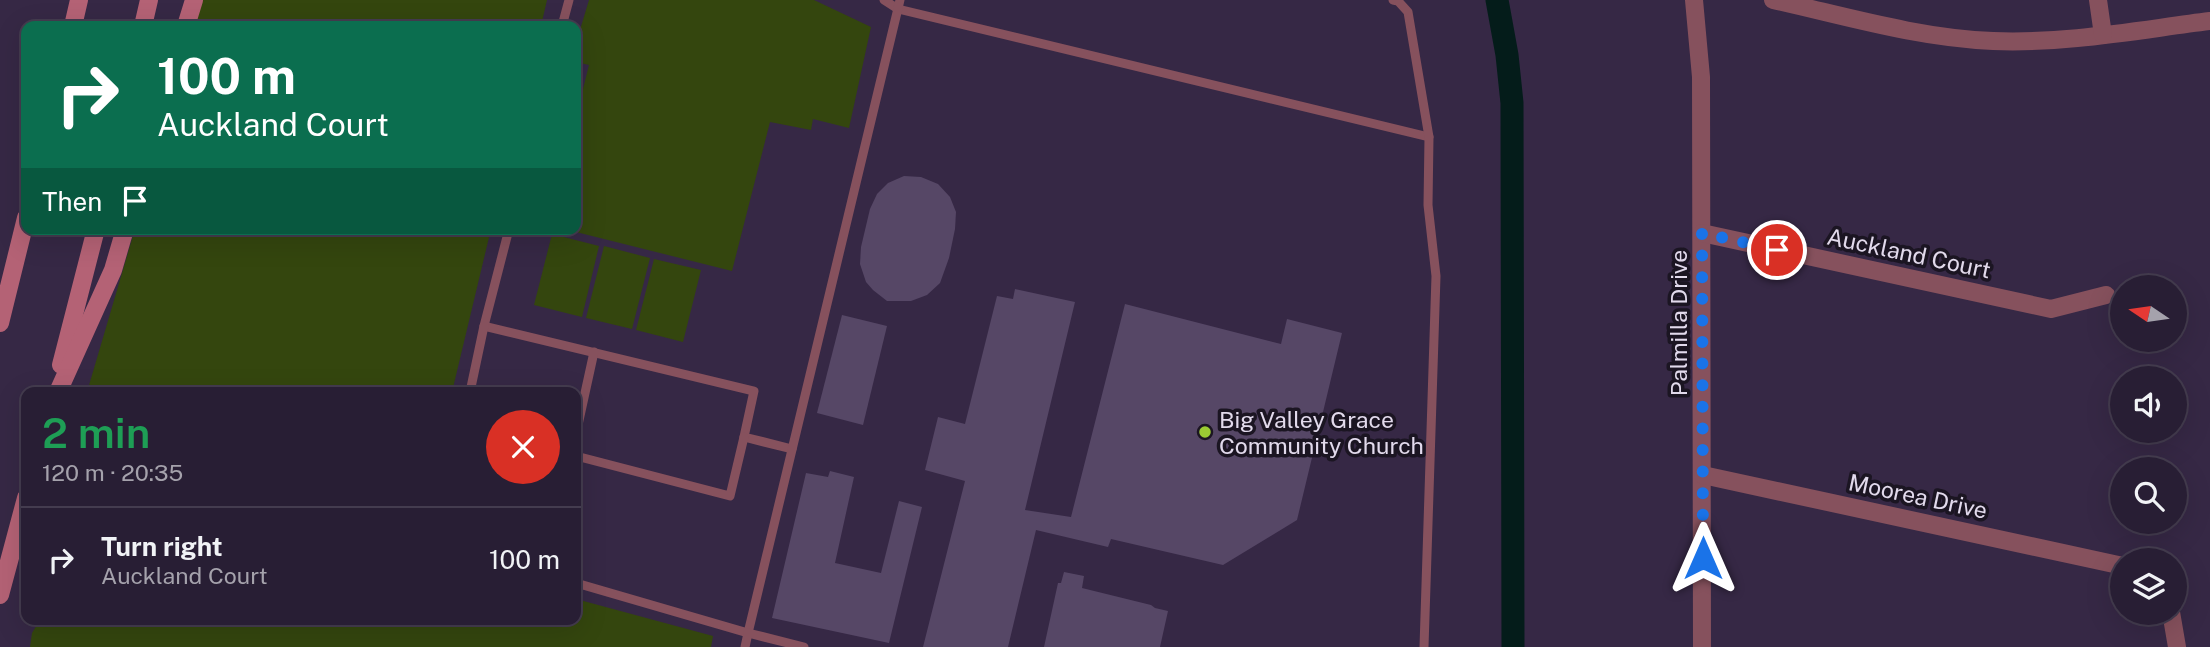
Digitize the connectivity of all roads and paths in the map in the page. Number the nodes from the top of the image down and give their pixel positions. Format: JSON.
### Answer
{"nodes":[{"id":1,"x":79,"y":0,"type":"edge"},
{"id":2,"x":149,"y":0,"type":"edge"},
{"id":3,"x":194,"y":0,"type":"edge"},
{"id":4,"x":569,"y":0,"type":"edge"},
{"id":5,"x":884,"y":0,"type":"edge"},
{"id":6,"x":1393,"y":0,"type":"edge"},
{"id":7,"x":1694,"y":0,"type":"edge"},
{"id":8,"x":1773,"y":0,"type":"edge"},
{"id":9,"x":2098,"y":0,"type":"edge"},
{"id":10,"x":899,"y":4,"type":"edge"},
{"id":11,"x":74,"y":21,"type":"edge"},
{"id":12,"x":144,"y":21,"type":"edge"},
{"id":13,"x":188,"y":21,"type":"edge"},
{"id":14,"x":563,"y":21,"type":"edge"},
{"id":15,"x":2210,"y":21,"type":"edge"},
{"id":16,"x":2103,"y":34,"type":"junction"},
{"id":17,"x":1429,"y":137,"type":"junction"},
{"id":18,"x":1702,"y":233,"type":"junction"},
{"id":19,"x":22,"y":235,"type":"edge"},
{"id":20,"x":95,"y":235,"type":"edge"},
{"id":21,"x":123,"y":235,"type":"edge"},
{"id":22,"x":507,"y":235,"type":"edge"},
{"id":23,"x":2106,"y":295,"type":"dead end"},
{"id":24,"x":0,"y":323,"type":"edge"},
{"id":25,"x":484,"y":326,"type":"junction"},
{"id":26,"x":594,"y":352,"type":"junction"},
{"id":27,"x":57,"y":387,"type":"edge"},
{"id":28,"x":58,"y":387,"type":"edge"},
{"id":29,"x":471,"y":387,"type":"edge"},
{"id":30,"x":581,"y":411,"type":"edge"},
{"id":31,"x":744,"y":437,"type":"junction"},
{"id":32,"x":793,"y":449,"type":"junction"},
{"id":33,"x":581,"y":457,"type":"edge"},
{"id":34,"x":1703,"y":475,"type":"junction"},
{"id":35,"x":21,"y":517,"type":"edge"},
{"id":36,"x":2110,"y":563,"type":"edge"},
{"id":37,"x":581,"y":584,"type":"edge"},
{"id":38,"x":0,"y":595,"type":"edge"},
{"id":39,"x":2173,"y":625,"type":"edge"},
{"id":40,"x":748,"y":633,"type":"junction"},
{"id":41,"x":791,"y":645,"type":"edge"},
{"id":42,"x":745,"y":647,"type":"edge"},
{"id":43,"x":804,"y":647,"type":"edge"},
{"id":44,"x":1424,"y":647,"type":"edge"},
{"id":45,"x":1702,"y":647,"type":"edge"},
{"id":46,"x":2177,"y":647,"type":"edge"}],
"edges":[{"from":1,"to":11,"type":"main road"},
{"from":2,"to":12,"type":"main road"},
{"from":3,"to":13,"type":"main road"},
{"from":4,"to":14,"type":"lane"},
{"from":5,"to":10,"type":"lane"},
{"from":6,"to":17,"type":"lane"},
{"from":7,"to":18,"type":"street","name":"Palmilla Drive"},
{"from":8,"to":16,"type":"street"},
{"from":9,"to":16,"type":"street"},
{"from":10,"to":17,"type":"lane"},
{"from":10,"to":32,"type":"lane"},
{"from":15,"to":16,"type":"street"},
{"from":17,"to":44,"type":"lane"},
{"from":18,"to":23,"type":"street","name":"Auckland Court"},
{"from":18,"to":34,"type":"street","name":"Palmilla Drive"},
{"from":19,"to":24,"type":"main road"},
{"from":20,"to":27,"type":"main road"},
{"from":21,"to":28,"type":"main road"},
{"from":22,"to":25,"type":"lane"},
{"from":25,"to":26,"type":"lane"},
{"from":25,"to":29,"type":"lane"},
{"from":26,"to":30,"type":"lane"},
{"from":26,"to":31,"type":"lane"},
{"from":31,"to":32,"type":"lane"},
{"from":31,"to":33,"type":"lane"},
{"from":32,"to":40,"type":"lane"},
{"from":34,"to":36,"type":"street","name":"Moorea Drive"},
{"from":34,"to":45,"type":"street","name":"Palmilla Drive"},
{"from":35,"to":38,"type":"main road"},
{"from":37,"to":40,"type":"lane"},
{"from":39,"to":46,"type":"street"},
{"from":40,"to":41,"type":"lane"},
{"from":40,"to":42,"type":"lane"},
{"from":41,"to":43,"type":"lane"}]}
